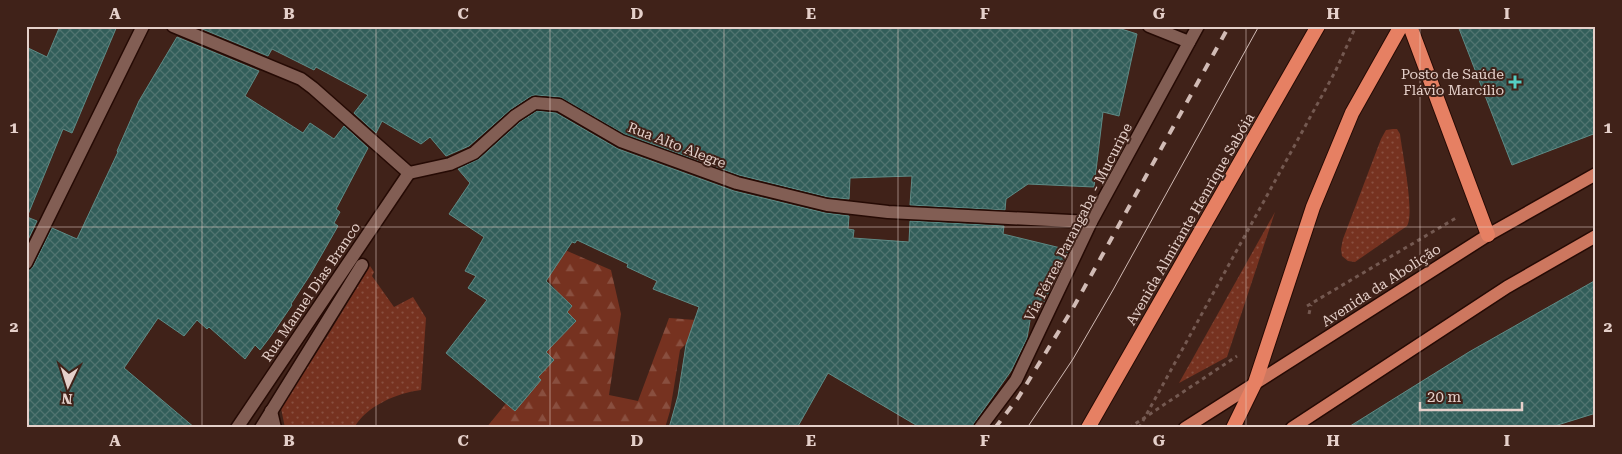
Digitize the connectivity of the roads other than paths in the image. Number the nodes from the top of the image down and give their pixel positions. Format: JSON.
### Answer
{"nodes":[{"id":1,"x":143,"y":26,"type":"edge"},
{"id":2,"x":173,"y":26,"type":"edge"},
{"id":3,"x":1149,"y":26,"type":"edge"},
{"id":4,"x":1198,"y":26,"type":"edge"},
{"id":5,"x":1318,"y":26,"type":"edge"},
{"id":6,"x":1401,"y":26,"type":"edge"},
{"id":7,"x":1410,"y":26,"type":"edge"},
{"id":8,"x":1189,"y":42,"type":"junction"},
{"id":9,"x":409,"y":173,"type":"junction"},
{"id":10,"x":1596,"y":174,"type":"edge"},
{"id":11,"x":1092,"y":222,"type":"junction"},
{"id":12,"x":1488,"y":235,"type":"junction"},
{"id":13,"x":1596,"y":236,"type":"edge"},
{"id":14,"x":26,"y":263,"type":"edge"},
{"id":15,"x":362,"y":265,"type":"dead end"},
{"id":16,"x":1255,"y":384,"type":"junction"},
{"id":17,"x":271,"y":411,"type":"junction"},
{"id":18,"x":237,"y":428,"type":"edge"},
{"id":19,"x":261,"y":428,"type":"edge"},
{"id":20,"x":275,"y":428,"type":"edge"},
{"id":21,"x":980,"y":428,"type":"edge"},
{"id":22,"x":1088,"y":428,"type":"edge"},
{"id":23,"x":1185,"y":428,"type":"edge"},
{"id":24,"x":1233,"y":428,"type":"edge"},
{"id":25,"x":1292,"y":428,"type":"edge"}],
"edges":[{"from":1,"to":14,"type":"street"},
{"from":2,"to":9,"type":"street"},
{"from":3,"to":8,"type":"street"},
{"from":4,"to":8,"type":"street","name":"Via Férrea Parangaba - Mucuripe"},
{"from":5,"to":22,"type":"highway","name":"Avenida Almirante Henrique Sabóia"},
{"from":6,"to":16,"type":"highway"},
{"from":7,"to":12,"type":"highway"},
{"from":8,"to":11,"type":"street","name":"Via Férrea Parangaba - Mucuripe"},
{"from":9,"to":11,"type":"street","name":"Rua Alto Alegre"},
{"from":9,"to":18,"type":"street","name":"Rua Manuel Dias Branco"},
{"from":10,"to":12,"type":"main road","name":"Avenida da Abolição"},
{"from":11,"to":21,"type":"street","name":"Via Férrea Parangaba - Mucuripe"},
{"from":12,"to":16,"type":"main road","name":"Avenida da Abolição"},
{"from":13,"to":25,"type":"main road"},
{"from":15,"to":17,"type":"street"},
{"from":16,"to":23,"type":"main road","name":"Avenida da Abolição"},
{"from":16,"to":24,"type":"highway"},
{"from":17,"to":19,"type":"street"},
{"from":17,"to":20,"type":"street"}]}
